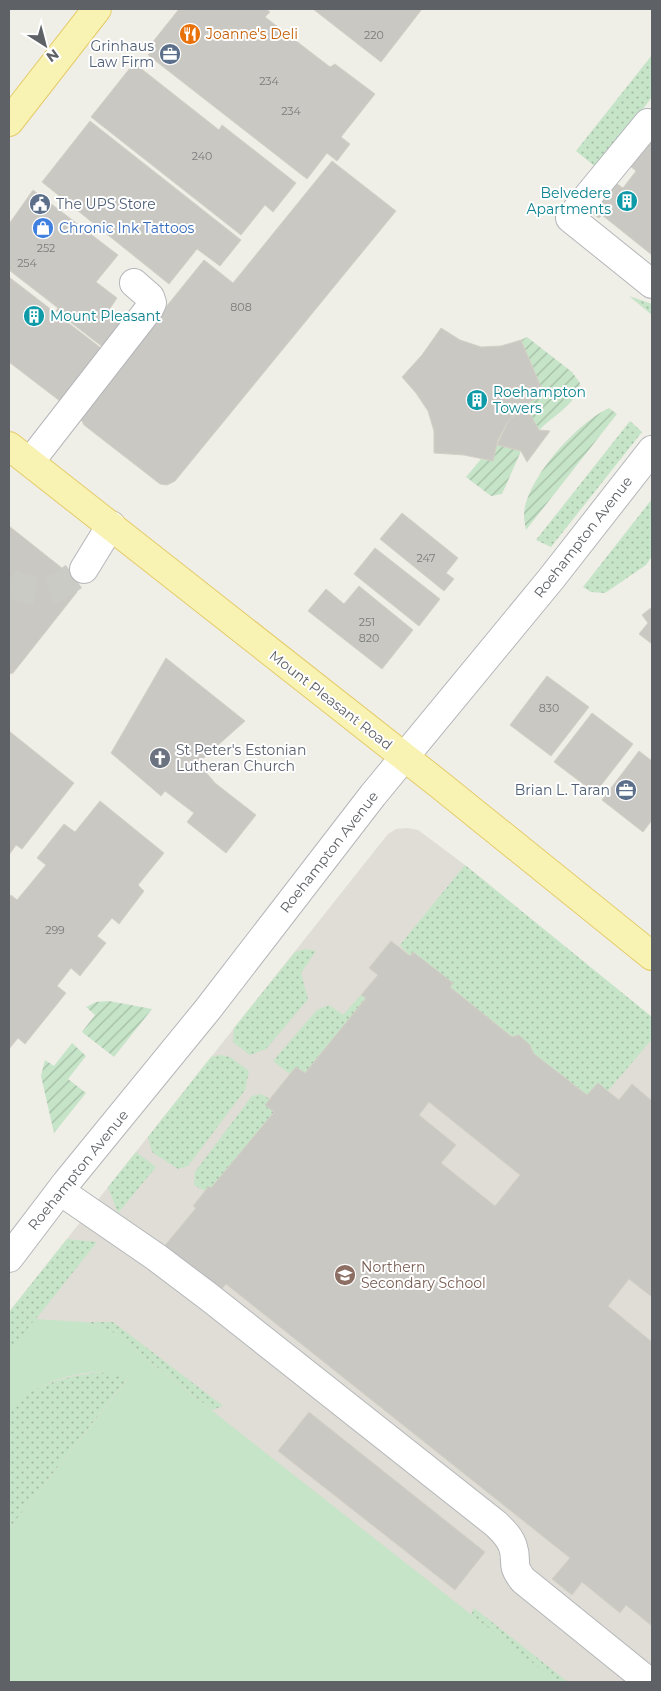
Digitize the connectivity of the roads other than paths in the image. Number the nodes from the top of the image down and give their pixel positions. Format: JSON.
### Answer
{"nodes":[{"id":1,"x":97,"y":9,"type":"edge"},
{"id":2,"x":9,"y":122,"type":"edge"},
{"id":3,"x":648,"y":123,"type":"dead end"},
{"id":4,"x":134,"y":283,"type":"dead end"},
{"id":5,"x":652,"y":284,"type":"edge"},
{"id":6,"x":9,"y":446,"type":"edge"},
{"id":7,"x":652,"y":450,"type":"edge"},
{"id":8,"x":30,"y":462,"type":"junction"},
{"id":9,"x":111,"y":525,"type":"junction"},
{"id":10,"x":84,"y":569,"type":"tunnel mouth"},
{"id":11,"x":404,"y":757,"type":"junction"},
{"id":12,"x":652,"y":956,"type":"edge"},
{"id":13,"x":60,"y":1191,"type":"junction"},
{"id":14,"x":9,"y":1258,"type":"edge"},
{"id":15,"x":649,"y":1682,"type":"edge"}],
"edges":[{"from":1,"to":2,"type":"main road"},
{"from":3,"to":5,"type":"street"},
{"from":4,"to":8,"type":"street"},
{"from":6,"to":8,"type":"main road","name":"Mount Pleasant Road"},
{"from":7,"to":11,"type":"street","name":"Roehampton Avenue"},
{"from":8,"to":9,"type":"main road","name":"Mount Pleasant Road"},
{"from":9,"to":10,"type":"street"},
{"from":9,"to":11,"type":"main road","name":"Mount Pleasant Road"},
{"from":11,"to":12,"type":"main road","name":"Mount Pleasant Road"},
{"from":11,"to":13,"type":"street","name":"Roehampton Avenue"},
{"from":13,"to":14,"type":"street","name":"Roehampton Avenue"},
{"from":13,"to":15,"type":"street"}]}
